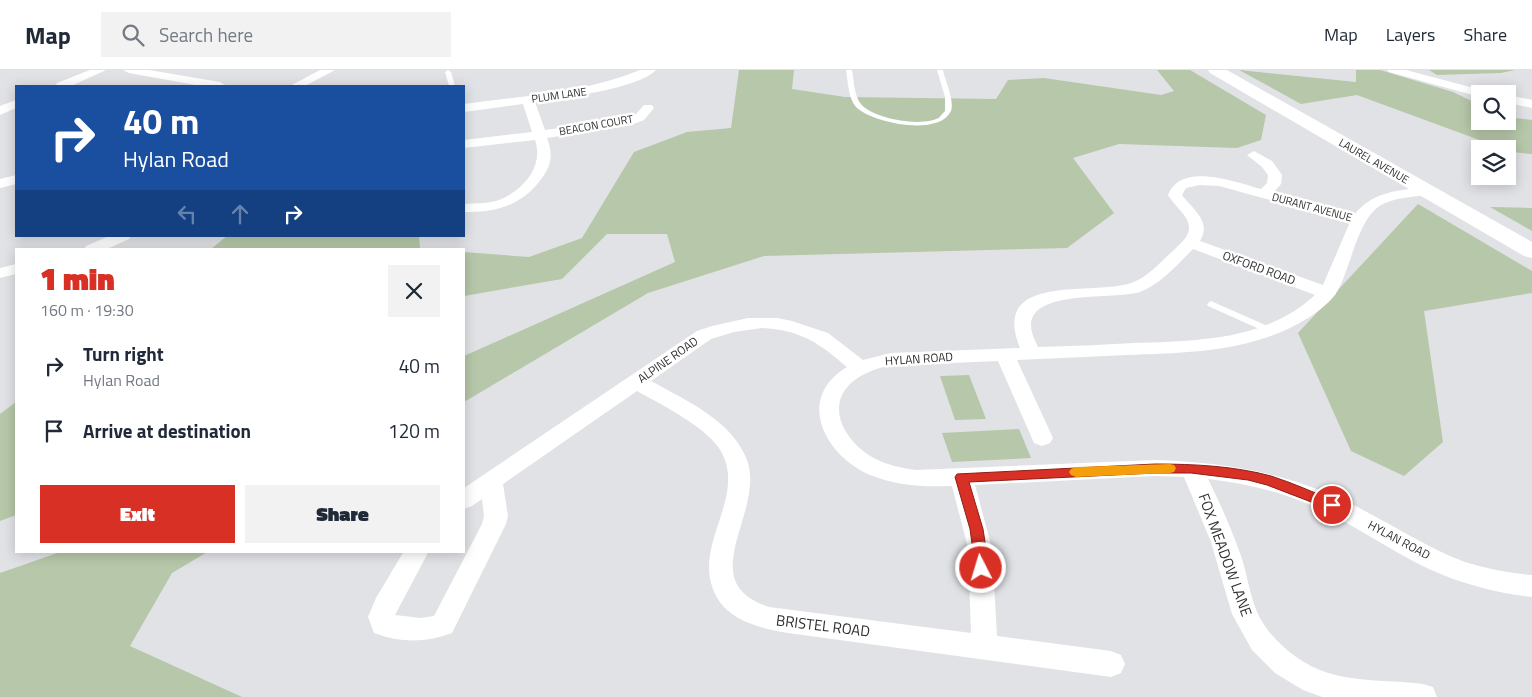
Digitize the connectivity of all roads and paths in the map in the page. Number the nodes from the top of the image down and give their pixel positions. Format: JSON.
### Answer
{"nodes":[{"id":1,"x":100,"y":70,"type":"edge"},
{"id":2,"x":129,"y":70,"type":"edge"},
{"id":3,"x":330,"y":70,"type":"edge"},
{"id":4,"x":849,"y":70,"type":"edge"},
{"id":5,"x":940,"y":70,"type":"edge"},
{"id":6,"x":1216,"y":70,"type":"edge"},
{"id":7,"x":1393,"y":70,"type":"edge"},
{"id":8,"x":645,"y":71,"type":"edge"},
{"id":9,"x":448,"y":72,"type":"dead end"},
{"id":10,"x":63,"y":85,"type":"edge"},
{"id":11,"x":215,"y":85,"type":"edge"},
{"id":12,"x":298,"y":85,"type":"edge"},
{"id":13,"x":452,"y":85,"type":"edge"},
{"id":14,"x":1471,"y":91,"type":"edge"},
{"id":15,"x":1532,"y":97,"type":"edge"},
{"id":16,"x":528,"y":99,"type":"junction"},
{"id":17,"x":1516,"y":99,"type":"edge"},
{"id":18,"x":1516,"y":101,"type":"edge"},
{"id":19,"x":15,"y":104,"type":"edge"},
{"id":20,"x":1532,"y":104,"type":"edge"},
{"id":21,"x":465,"y":108,"type":"edge"},
{"id":22,"x":648,"y":108,"type":"dead end"},
{"id":23,"x":0,"y":111,"type":"edge"},
{"id":24,"x":540,"y":135,"type":"junction"},
{"id":25,"x":465,"y":144,"type":"edge"},
{"id":26,"x":1254,"y":155,"type":"dead end"},
{"id":27,"x":15,"y":179,"type":"edge"},
{"id":28,"x":0,"y":184,"type":"edge"},
{"id":29,"x":1425,"y":191,"type":"junction"},
{"id":30,"x":1264,"y":194,"type":"junction"},
{"id":31,"x":465,"y":208,"type":"edge"},
{"id":32,"x":1359,"y":220,"type":"junction"},
{"id":33,"x":121,"y":237,"type":"edge"},
{"id":34,"x":1191,"y":243,"type":"junction"},
{"id":35,"x":94,"y":248,"type":"edge"},
{"id":36,"x":1532,"y":251,"type":"edge"},
{"id":37,"x":15,"y":269,"type":"edge"},
{"id":38,"x":0,"y":273,"type":"edge"},
{"id":39,"x":1327,"y":293,"type":"junction"},
{"id":40,"x":1210,"y":304,"type":"dead end"},
{"id":41,"x":1269,"y":330,"type":"junction"},
{"id":42,"x":1031,"y":353,"type":"junction"},
{"id":43,"x":1006,"y":355,"type":"junction"},
{"id":44,"x":861,"y":368,"type":"junction"},
{"id":45,"x":637,"y":382,"type":"junction"},
{"id":46,"x":1042,"y":438,"type":"dead end"},
{"id":47,"x":1191,"y":469,"type":"junction"},
{"id":48,"x":961,"y":477,"type":"junction"},
{"id":49,"x":491,"y":481,"type":"junction"},
{"id":50,"x":465,"y":499,"type":"edge"},
{"id":51,"x":416,"y":553,"type":"edge"},
{"id":52,"x":1532,"y":586,"type":"edge"},
{"id":53,"x":984,"y":646,"type":"junction"},
{"id":54,"x":1111,"y":664,"type":"dead end"},
{"id":55,"x":1423,"y":697,"type":"edge"}],
"edges":[{"from":1,"to":10,"type":"street"},
{"from":2,"to":11,"type":"street"},
{"from":3,"to":12,"type":"street"},
{"from":4,"to":5,"type":"lane"},
{"from":6,"to":29,"type":"main road","name":"LAUREL AVENUE"},
{"from":7,"to":14,"type":"street"},
{"from":8,"to":16,"type":"street","name":"PLUM LANE"},
{"from":9,"to":13,"type":"lane"},
{"from":15,"to":17,"type":"street"},
{"from":16,"to":21,"type":"street","name":"PLUM LANE"},
{"from":16,"to":24,"type":"street"},
{"from":18,"to":20,"type":"street"},
{"from":19,"to":23,"type":"street"},
{"from":22,"to":24,"type":"street","name":"BEACON COURT"},
{"from":24,"to":25,"type":"street","name":"BEACON COURT"},
{"from":24,"to":31,"type":"street"},
{"from":26,"to":30,"type":"street","name":"DURANT AVENUE"},
{"from":27,"to":28,"type":"street"},
{"from":29,"to":32,"type":"street","name":"HYLAN ROAD"},
{"from":29,"to":36,"type":"main road","name":"LAUREL AVENUE"},
{"from":30,"to":32,"type":"street","name":"DURANT AVENUE"},
{"from":30,"to":34,"type":"street","name":"DURANT AVENUE"},
{"from":32,"to":39,"type":"street","name":"HYLAN ROAD"},
{"from":33,"to":35,"type":"street"},
{"from":34,"to":39,"type":"street","name":"OXFORD ROAD"},
{"from":34,"to":42,"type":"street"},
{"from":37,"to":38,"type":"street"},
{"from":39,"to":41,"type":"street","name":"HYLAN ROAD"},
{"from":40,"to":41,"type":"lane"},
{"from":41,"to":42,"type":"street","name":"HYLAN ROAD"},
{"from":42,"to":43,"type":"street","name":"HYLAN ROAD"},
{"from":43,"to":44,"type":"street","name":"HYLAN ROAD"},
{"from":43,"to":46,"type":"street"},
{"from":44,"to":45,"type":"street","name":"ALPINE ROAD"},
{"from":44,"to":48,"type":"street","name":"HYLAN ROAD"},
{"from":45,"to":49,"type":"street","name":"ALPINE ROAD"},
{"from":45,"to":53,"type":"street","name":"BRISTEL ROAD"},
{"from":47,"to":48,"type":"street","name":"HYLAN ROAD"},
{"from":47,"to":52,"type":"street","name":"HYLAN ROAD"},
{"from":47,"to":55,"type":"street","name":"FOX MEADOW LANE"},
{"from":48,"to":53,"type":"street"},
{"from":49,"to":50,"type":"street","name":"ALPINE ROAD"},
{"from":49,"to":51,"type":"street"},
{"from":53,"to":54,"type":"street","name":"BRISTEL ROAD"}]}
